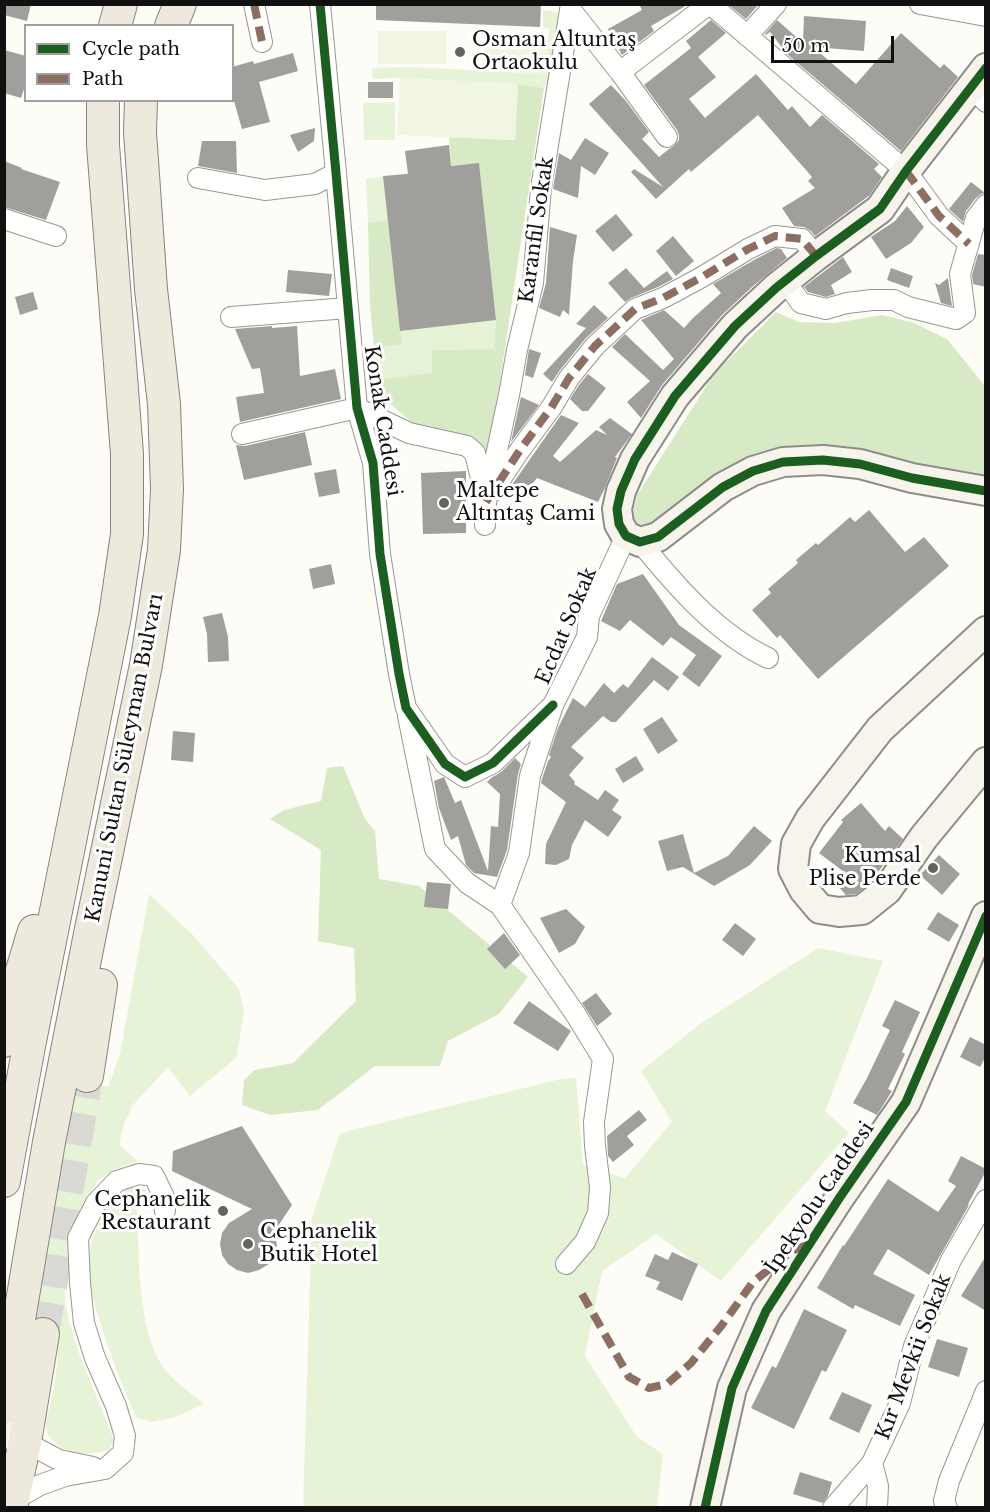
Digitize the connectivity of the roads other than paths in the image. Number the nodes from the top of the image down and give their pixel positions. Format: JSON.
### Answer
{"nodes":[{"id":1,"x":101,"y":4,"type":"edge"},
{"id":2,"x":121,"y":4,"type":"edge"},
{"id":3,"x":162,"y":4,"type":"edge"},
{"id":4,"x":180,"y":4,"type":"edge"},
{"id":5,"x":254,"y":4,"type":"edge"},
{"id":6,"x":320,"y":4,"type":"edge"},
{"id":7,"x":709,"y":4,"type":"edge"},
{"id":8,"x":776,"y":4,"type":"edge"},
{"id":9,"x":920,"y":4,"type":"edge"},
{"id":10,"x":571,"y":7,"type":"edge"},
{"id":11,"x":986,"y":16,"type":"edge"},
{"id":12,"x":96,"y":24,"type":"edge"},
{"id":13,"x":116,"y":24,"type":"edge"},
{"id":14,"x":155,"y":24,"type":"edge"},
{"id":15,"x":172,"y":24,"type":"edge"},
{"id":16,"x":747,"y":36,"type":"junction"},
{"id":17,"x":262,"y":42,"type":"dead end"},
{"id":18,"x":620,"y":72,"type":"junction"},
{"id":19,"x":981,"y":85,"type":"edge"},
{"id":20,"x":94,"y":102,"type":"edge"},
{"id":21,"x":104,"y":102,"type":"edge"},
{"id":22,"x":141,"y":102,"type":"edge"},
{"id":23,"x":152,"y":102,"type":"edge"},
{"id":24,"x":667,"y":137,"type":"dead end"},
{"id":25,"x":103,"y":145,"type":"junction"},
{"id":26,"x":906,"y":171,"type":"junction"},
{"id":27,"x":336,"y":173,"type":"junction"},
{"id":28,"x":143,"y":177,"type":"junction"},
{"id":29,"x":198,"y":178,"type":"dead end"},
{"id":30,"x":986,"y":205,"type":"edge"},
{"id":31,"x":4,"y":219,"type":"edge"},
{"id":32,"x":56,"y":236,"type":"dead end"},
{"id":33,"x":969,"y":244,"type":"junction"},
{"id":34,"x":816,"y":256,"type":"junction"},
{"id":35,"x":785,"y":281,"type":"junction"},
{"id":36,"x":348,"y":308,"type":"junction"},
{"id":37,"x":231,"y":317,"type":"dead end"},
{"id":38,"x":357,"y":408,"type":"junction"},
{"id":39,"x":242,"y":434,"type":"dead end"},
{"id":40,"x":986,"y":491,"type":"edge"},
{"id":41,"x":486,"y":502,"type":"junction"},
{"id":42,"x":485,"y":525,"type":"dead end"},
{"id":43,"x":633,"y":539,"type":"junction"},
{"id":44,"x":986,"y":631,"type":"edge"},
{"id":45,"x":768,"y":658,"type":"dead end"},
{"id":46,"x":553,"y":705,"type":"junction"},
{"id":47,"x":406,"y":708,"type":"junction"},
{"id":48,"x":986,"y":762,"type":"edge"},
{"id":49,"x":121,"y":787,"type":"junction"},
{"id":50,"x":78,"y":803,"type":"junction"},
{"id":51,"x":500,"y":905,"type":"junction"},
{"id":52,"x":986,"y":916,"type":"edge"},
{"id":53,"x":4,"y":1041,"type":"edge"},
{"id":54,"x":87,"y":1076,"type":"tunnel mouth"},
{"id":55,"x":4,"y":1181,"type":"edge"},
{"id":56,"x":986,"y":1200,"type":"edge"},
{"id":57,"x":165,"y":1211,"type":"dead end"},
{"id":58,"x":566,"y":1264,"type":"dead end"},
{"id":59,"x":43,"y":1334,"type":"tunnel mouth"},
{"id":60,"x":986,"y":1391,"type":"edge"},
{"id":61,"x":4,"y":1408,"type":"edge"},
{"id":62,"x":15,"y":1437,"type":"edge"},
{"id":63,"x":872,"y":1463,"type":"junction"},
{"id":64,"x":105,"y":1469,"type":"junction"},
{"id":65,"x":9,"y":1505,"type":"edge"},
{"id":66,"x":705,"y":1508,"type":"edge"},
{"id":67,"x":833,"y":1508,"type":"edge"},
{"id":68,"x":877,"y":1508,"type":"edge"},
{"id":69,"x":947,"y":1508,"type":"edge"}],
"edges":[{"from":1,"to":12,"type":"main road"},
{"from":2,"to":13,"type":"main road"},
{"from":3,"to":14,"type":"main road"},
{"from":4,"to":15,"type":"main road"},
{"from":5,"to":17,"type":"street"},
{"from":6,"to":27,"type":"street","name":"Konak Caddesi"},
{"from":7,"to":16,"type":"street"},
{"from":7,"to":18,"type":"street"},
{"from":8,"to":16,"type":"street"},
{"from":9,"to":11,"type":"street"},
{"from":10,"to":18,"type":"street"},
{"from":10,"to":41,"type":"street","name":"Karanfil Sokak"},
{"from":16,"to":26,"type":"street"},
{"from":18,"to":24,"type":"street"},
{"from":19,"to":26,"type":"street"},
{"from":20,"to":25,"type":"main road"},
{"from":21,"to":25,"type":"main road","name":"Kanuni Sultan Süleyman Bulvarı"},
{"from":22,"to":28,"type":"main road","name":"Kanuni Sultan Süleyman Bulvarı"},
{"from":23,"to":28,"type":"main road"},
{"from":25,"to":50,"type":"main road","name":"Kanuni Sultan Süleyman Bulvarı"},
{"from":26,"to":33,"type":"street"},
{"from":26,"to":34,"type":"street"},
{"from":27,"to":29,"type":"street"},
{"from":27,"to":36,"type":"street","name":"Konak Caddesi"},
{"from":28,"to":49,"type":"main road","name":"Kanuni Sultan Süleyman Bulvarı"},
{"from":30,"to":33,"type":"street"},
{"from":31,"to":32,"type":"street"},
{"from":33,"to":35,"type":"street"},
{"from":34,"to":35,"type":"street"},
{"from":34,"to":41,"type":"street"},
{"from":35,"to":43,"type":"street"},
{"from":36,"to":37,"type":"street"},
{"from":36,"to":38,"type":"street","name":"Konak Caddesi"},
{"from":38,"to":39,"type":"street"},
{"from":38,"to":41,"type":"street"},
{"from":38,"to":47,"type":"street","name":"Konak Caddesi"},
{"from":40,"to":43,"type":"street"},
{"from":41,"to":42,"type":"street","name":"Karanfil Sokak"},
{"from":43,"to":45,"type":"street"},
{"from":43,"to":46,"type":"street","name":"Ecdat Sokak"},
{"from":44,"to":48,"type":"street"},
{"from":46,"to":47,"type":"street","name":"Konak Caddesi"},
{"from":46,"to":51,"type":"street","name":"Ecdat Sokak"},
{"from":47,"to":51,"type":"street"},
{"from":49,"to":54,"type":"main road"},
{"from":49,"to":61,"type":"main road","name":"Kanuni Sultan Süleyman Bulvarı"},
{"from":50,"to":53,"type":"main road"},
{"from":50,"to":55,"type":"main road","name":"Kanuni Sultan Süleyman Bulvarı"},
{"from":51,"to":58,"type":"street"},
{"from":52,"to":66,"type":"street","name":"İpekyolu Caddesi"},
{"from":56,"to":63,"type":"street","name":"Kır Mevkii Sokak"},
{"from":57,"to":64,"type":"street"},
{"from":59,"to":62,"type":"main road"},
{"from":60,"to":69,"type":"street"},
{"from":62,"to":64,"type":"street"},
{"from":62,"to":65,"type":"main road"},
{"from":63,"to":67,"type":"street","name":"Kır Mevkii Sokak"},
{"from":63,"to":68,"type":"street"},
{"from":64,"to":65,"type":"street"}]}
